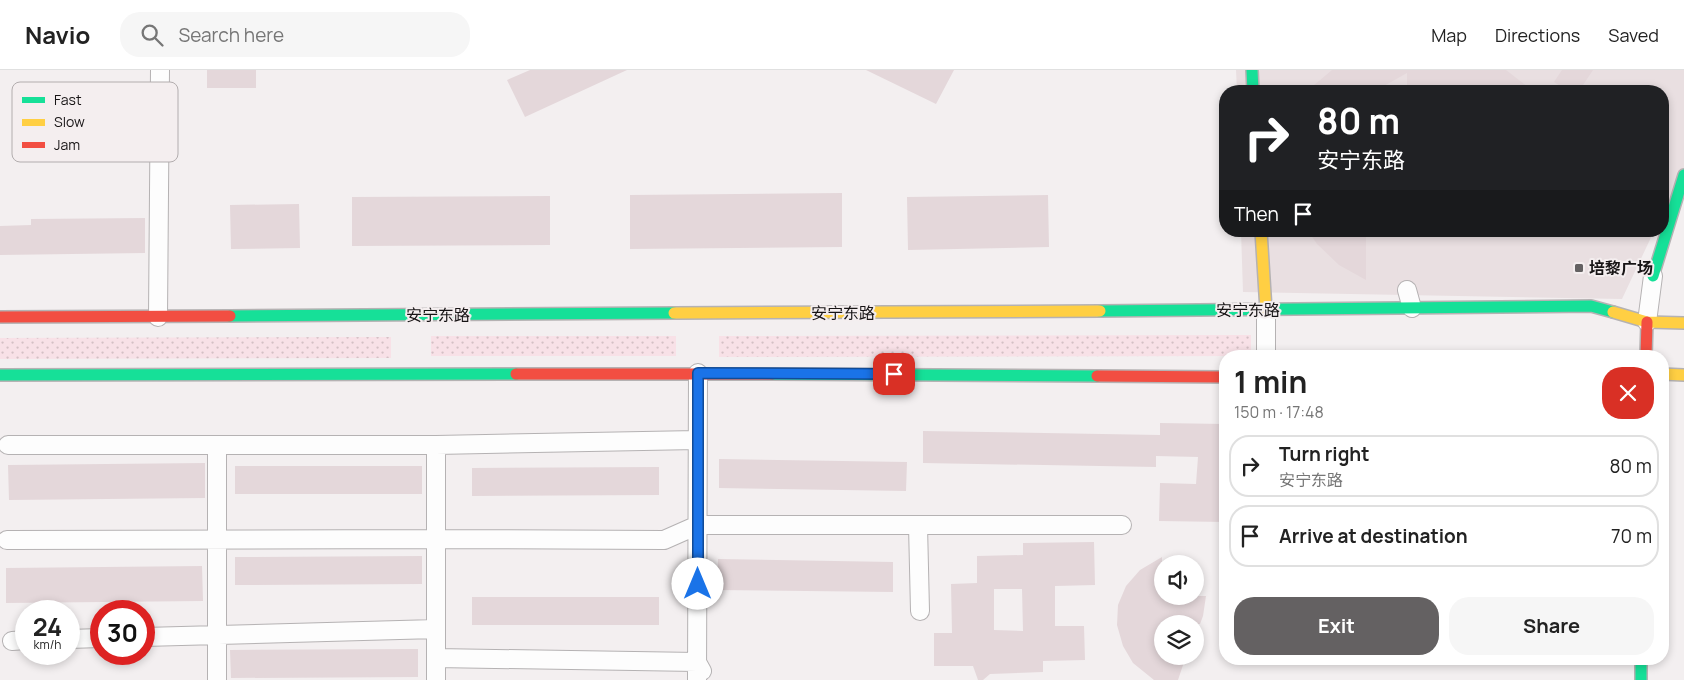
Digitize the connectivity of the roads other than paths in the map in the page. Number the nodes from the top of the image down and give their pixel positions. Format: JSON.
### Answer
{"nodes":[{"id":1,"x":1252,"y":70,"type":"edge"},
{"id":2,"x":1253,"y":85,"type":"edge"},
{"id":3,"x":159,"y":162,"type":"edge"},
{"id":4,"x":1684,"y":175,"type":"edge"},
{"id":5,"x":1669,"y":224,"type":"edge"},
{"id":6,"x":1260,"y":237,"type":"edge"},
{"id":7,"x":1665,"y":237,"type":"edge"},
{"id":8,"x":1653,"y":276,"type":"joint"},
{"id":9,"x":1408,"y":290,"type":"dead end"},
{"id":10,"x":1412,"y":308,"type":"junction"},
{"id":11,"x":1266,"y":310,"type":"junction"},
{"id":12,"x":158,"y":316,"type":"junction"},
{"id":13,"x":0,"y":318,"type":"edge"},
{"id":14,"x":1647,"y":322,"type":"junction"},
{"id":15,"x":1684,"y":323,"type":"edge"},
{"id":16,"x":1266,"y":350,"type":"edge"},
{"id":17,"x":1646,"y":350,"type":"edge"},
{"id":18,"x":698,"y":373,"type":"junction"},
{"id":19,"x":1669,"y":374,"type":"edge"},
{"id":20,"x":0,"y":375,"type":"edge"},
{"id":21,"x":1684,"y":375,"type":"edge"},
{"id":22,"x":1219,"y":377,"type":"edge"},
{"id":23,"x":698,"y":440,"type":"junction"},
{"id":24,"x":217,"y":445,"type":"junction"},
{"id":25,"x":436,"y":445,"type":"junction"},
{"id":26,"x":8,"y":446,"type":"dead end"},
{"id":27,"x":698,"y":525,"type":"junction"},
{"id":28,"x":918,"y":525,"type":"junction"},
{"id":29,"x":1122,"y":525,"type":"dead end"},
{"id":30,"x":436,"y":539,"type":"junction"},
{"id":31,"x":7,"y":540,"type":"dead end"},
{"id":32,"x":217,"y":540,"type":"junction"},
{"id":33,"x":920,"y":612,"type":"dead end"},
{"id":34,"x":436,"y":629,"type":"junction"},
{"id":35,"x":217,"y":635,"type":"junction"},
{"id":36,"x":155,"y":637,"type":"edge"},
{"id":37,"x":436,"y":658,"type":"junction"},
{"id":38,"x":697,"y":662,"type":"junction"},
{"id":39,"x":1641,"y":665,"type":"edge"},
{"id":40,"x":217,"y":680,"type":"edge"},
{"id":41,"x":436,"y":680,"type":"edge"},
{"id":42,"x":697,"y":680,"type":"edge"},
{"id":43,"x":706,"y":680,"type":"edge"},
{"id":44,"x":1641,"y":680,"type":"edge"}],
"edges":[{"from":1,"to":2,"type":"main road"},
{"from":3,"to":12,"type":"street"},
{"from":4,"to":5,"type":"main road"},
{"from":6,"to":11,"type":"main road"},
{"from":7,"to":8,"type":"main road"},
{"from":8,"to":14,"type":"street"},
{"from":9,"to":10,"type":"street"},
{"from":10,"to":11,"type":"main road","name":"安宁东路"},
{"from":10,"to":14,"type":"main road","name":"安宁东路"},
{"from":11,"to":12,"type":"main road","name":"安宁东路"},
{"from":11,"to":16,"type":"street"},
{"from":12,"to":13,"type":"main road","name":"安宁东路"},
{"from":14,"to":15,"type":"main road","name":"安宁东路"},
{"from":14,"to":17,"type":"main road"},
{"from":18,"to":20,"type":"main road"},
{"from":18,"to":22,"type":"main road"},
{"from":18,"to":23,"type":"street"},
{"from":19,"to":21,"type":"main road"},
{"from":23,"to":25,"type":"street"},
{"from":23,"to":27,"type":"street"},
{"from":24,"to":25,"type":"street"},
{"from":24,"to":26,"type":"street"},
{"from":24,"to":32,"type":"street"},
{"from":25,"to":30,"type":"street"},
{"from":27,"to":28,"type":"street"},
{"from":27,"to":30,"type":"street"},
{"from":27,"to":38,"type":"street"},
{"from":28,"to":29,"type":"street"},
{"from":28,"to":33,"type":"street"},
{"from":30,"to":32,"type":"street"},
{"from":30,"to":34,"type":"street"},
{"from":31,"to":32,"type":"street"},
{"from":32,"to":35,"type":"street"},
{"from":34,"to":35,"type":"street"},
{"from":34,"to":37,"type":"street"},
{"from":35,"to":36,"type":"street"},
{"from":35,"to":40,"type":"street"},
{"from":37,"to":38,"type":"street"},
{"from":37,"to":41,"type":"street"},
{"from":38,"to":42,"type":"street"},
{"from":38,"to":43,"type":"street"},
{"from":39,"to":44,"type":"main road"}]}
